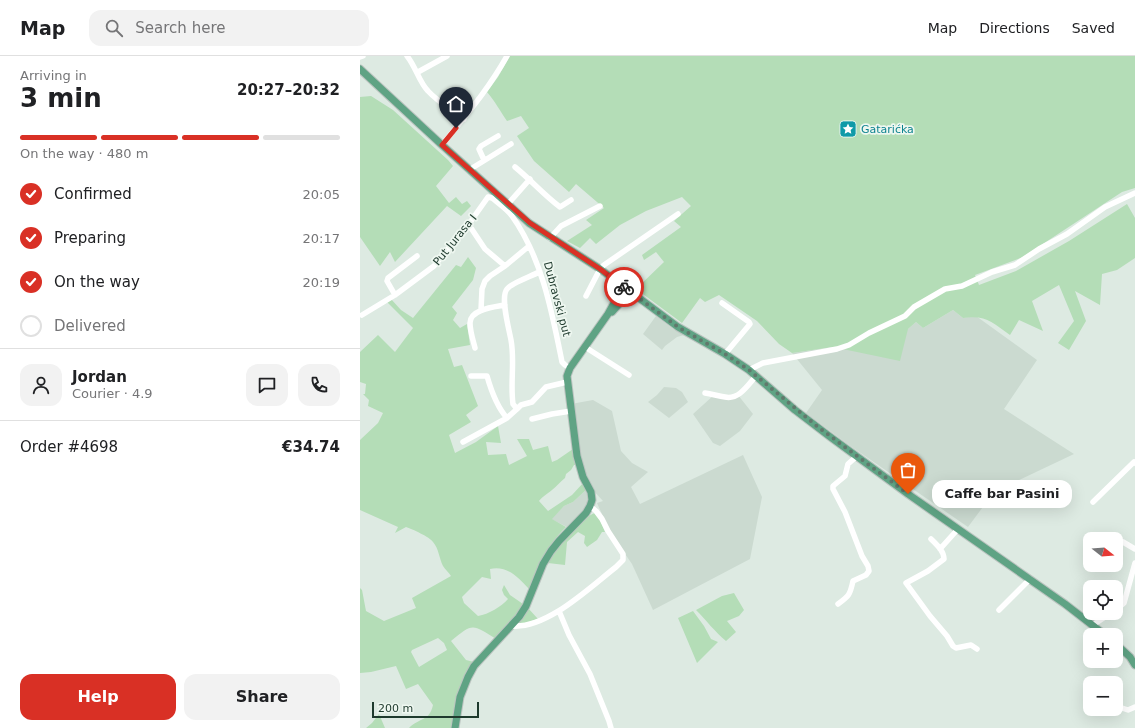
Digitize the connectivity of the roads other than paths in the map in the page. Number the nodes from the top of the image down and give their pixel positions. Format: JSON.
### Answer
{"nodes":[{"id":1,"x":363,"y":56,"type":"edge"},
{"id":2,"x":407,"y":56,"type":"edge"},
{"id":3,"x":447,"y":56,"type":"edge"},
{"id":4,"x":507,"y":56,"type":"edge"},
{"id":5,"x":360,"y":57,"type":"edge"},
{"id":6,"x":360,"y":69,"type":"edge"},
{"id":7,"x":418,"y":72,"type":"junction"},
{"id":8,"x":464,"y":119,"type":"junction"},
{"id":9,"x":498,"y":136,"type":"dead end"},
{"id":10,"x":511,"y":144,"type":"dead end"},
{"id":11,"x":442,"y":145,"type":"junction"},
{"id":12,"x":484,"y":160,"type":"junction"},
{"id":13,"x":515,"y":167,"type":"dead end"},
{"id":14,"x":469,"y":170,"type":"junction"},
{"id":15,"x":530,"y":179,"type":"junction"},
{"id":16,"x":1135,"y":193,"type":"edge"},
{"id":17,"x":492,"y":198,"type":"joint"},
{"id":18,"x":571,"y":200,"type":"dead end"},
{"id":19,"x":508,"y":204,"type":"junction"},
{"id":20,"x":600,"y":206,"type":"dead end"},
{"id":21,"x":678,"y":214,"type":"dead end"},
{"id":22,"x":469,"y":225,"type":"junction"},
{"id":23,"x":550,"y":238,"type":"junction"},
{"id":24,"x":529,"y":246,"type":"junction"},
{"id":25,"x":417,"y":256,"type":"dead end"},
{"id":26,"x":505,"y":266,"type":"junction"},
{"id":27,"x":600,"y":269,"type":"junction"},
{"id":28,"x":539,"y":272,"type":"junction"},
{"id":29,"x":613,"y":278,"type":"junction"},
{"id":30,"x":629,"y":290,"type":"junction"},
{"id":31,"x":395,"y":295,"type":"junction"},
{"id":32,"x":586,"y":296,"type":"dead end"},
{"id":33,"x":618,"y":296,"type":"junction"},
{"id":34,"x":722,"y":304,"type":"dead end"},
{"id":35,"x":505,"y":305,"type":"junction"},
{"id":36,"x":481,"y":310,"type":"junction"},
{"id":37,"x":608,"y":314,"type":"junction"},
{"id":38,"x":362,"y":315,"type":"dead end"},
{"id":39,"x":585,"y":347,"type":"junction"},
{"id":40,"x":475,"y":348,"type":"dead end"},
{"id":41,"x":725,"y":354,"type":"junction"},
{"id":42,"x":570,"y":368,"type":"junction"},
{"id":43,"x":749,"y":370,"type":"junction"},
{"id":44,"x":629,"y":375,"type":"dead end"},
{"id":45,"x":471,"y":376,"type":"dead end"},
{"id":46,"x":756,"y":376,"type":"junction"},
{"id":47,"x":567,"y":382,"type":"junction"},
{"id":48,"x":705,"y":393,"type":"dead end"},
{"id":49,"x":517,"y":409,"type":"junction"},
{"id":50,"x":571,"y":412,"type":"junction"},
{"id":51,"x":508,"y":418,"type":"junction"},
{"id":52,"x":532,"y":419,"type":"dead end"},
{"id":53,"x":463,"y":442,"type":"dead end"},
{"id":54,"x":857,"y":456,"type":"junction"},
{"id":55,"x":1135,"y":463,"type":"edge"},
{"id":56,"x":1093,"y":502,"type":"dead end"},
{"id":57,"x":590,"y":506,"type":"junction"},
{"id":58,"x":958,"y":529,"type":"junction"},
{"id":59,"x":931,"y":539,"type":"dead end"},
{"id":60,"x":1123,"y":542,"type":"dead end"},
{"id":61,"x":940,"y":549,"type":"junction"},
{"id":62,"x":1135,"y":549,"type":"edge"},
{"id":63,"x":1135,"y":563,"type":"edge"},
{"id":64,"x":1030,"y":579,"type":"junction"},
{"id":65,"x":1133,"y":580,"type":"edge"},
{"id":66,"x":838,"y":604,"type":"dead end"},
{"id":67,"x":1123,"y":604,"type":"edge"},
{"id":68,"x":999,"y":610,"type":"dead end"},
{"id":69,"x":559,"y":611,"type":"junction"},
{"id":70,"x":1101,"y":620,"type":"edge"},
{"id":71,"x":1093,"y":625,"type":"junction"},
{"id":72,"x":512,"y":626,"type":"junction"},
{"id":73,"x":1097,"y":628,"type":"edge"},
{"id":74,"x":977,"y":649,"type":"dead end"},
{"id":75,"x":1123,"y":650,"type":"edge"},
{"id":76,"x":1135,"y":665,"type":"edge"},
{"id":77,"x":1135,"y":707,"type":"edge"},
{"id":78,"x":1123,"y":708,"type":"edge"},
{"id":79,"x":455,"y":728,"type":"edge"},
{"id":80,"x":611,"y":728,"type":"edge"}],
"edges":[{"from":1,"to":5,"type":"street"},
{"from":2,"to":7,"type":"street"},
{"from":3,"to":7,"type":"street"},
{"from":4,"to":8,"type":"street"},
{"from":6,"to":11,"type":"main road"},
{"from":7,"to":8,"type":"street"},
{"from":8,"to":11,"type":"street"},
{"from":9,"to":12,"type":"street"},
{"from":10,"to":12,"type":"street"},
{"from":11,"to":14,"type":"main road"},
{"from":12,"to":14,"type":"street"},
{"from":13,"to":15,"type":"street"},
{"from":14,"to":19,"type":"main road"},
{"from":15,"to":18,"type":"street"},
{"from":15,"to":19,"type":"street"},
{"from":16,"to":43,"type":"street"},
{"from":17,"to":22,"type":"street","name":"Put Jurasa I"},
{"from":17,"to":24,"type":"street","name":"Dubravski put"},
{"from":19,"to":23,"type":"main road"},
{"from":20,"to":23,"type":"street"},
{"from":21,"to":27,"type":"street"},
{"from":22,"to":26,"type":"street"},
{"from":22,"to":31,"type":"street","name":"Put Jurasa I"},
{"from":23,"to":27,"type":"main road"},
{"from":24,"to":26,"type":"street"},
{"from":24,"to":28,"type":"street","name":"Dubravski put"},
{"from":25,"to":31,"type":"street","name":"Put Jurasa I"},
{"from":26,"to":36,"type":"street"},
{"from":27,"to":29,"type":"main road"},
{"from":27,"to":32,"type":"street"},
{"from":28,"to":35,"type":"street"},
{"from":28,"to":42,"type":"street","name":"Dubravski put"},
{"from":29,"to":30,"type":"main road"},
{"from":29,"to":33,"type":"main road"},
{"from":30,"to":33,"type":"main road"},
{"from":30,"to":37,"type":"main road"},
{"from":30,"to":41,"type":"main road"},
{"from":31,"to":38,"type":"street","name":"Put Jurasa I"},
{"from":33,"to":37,"type":"main road"},
{"from":34,"to":41,"type":"street"},
{"from":35,"to":36,"type":"street"},
{"from":35,"to":49,"type":"street"},
{"from":36,"to":40,"type":"street"},
{"from":37,"to":39,"type":"main road"},
{"from":39,"to":42,"type":"main road"},
{"from":39,"to":44,"type":"street"},
{"from":41,"to":43,"type":"main road"},
{"from":42,"to":47,"type":"main road"},
{"from":43,"to":46,"type":"main road"},
{"from":45,"to":51,"type":"street"},
{"from":46,"to":48,"type":"street"},
{"from":46,"to":54,"type":"main road"},
{"from":47,"to":49,"type":"street"},
{"from":47,"to":50,"type":"main road"},
{"from":49,"to":51,"type":"street"},
{"from":50,"to":52,"type":"street"},
{"from":50,"to":57,"type":"main road"},
{"from":51,"to":53,"type":"street"},
{"from":54,"to":58,"type":"main road"},
{"from":54,"to":66,"type":"street"},
{"from":55,"to":56,"type":"street"},
{"from":57,"to":69,"type":"street"},
{"from":57,"to":72,"type":"main road"},
{"from":58,"to":61,"type":"street"},
{"from":58,"to":64,"type":"main road"},
{"from":59,"to":61,"type":"street"},
{"from":60,"to":62,"type":"street"},
{"from":61,"to":74,"type":"street"},
{"from":63,"to":65,"type":"street"},
{"from":64,"to":68,"type":"street"},
{"from":64,"to":71,"type":"main road"},
{"from":65,"to":67,"type":"street"},
{"from":69,"to":72,"type":"street"},
{"from":69,"to":80,"type":"street"},
{"from":70,"to":71,"type":"street"},
{"from":71,"to":73,"type":"main road"},
{"from":72,"to":79,"type":"main road"},
{"from":75,"to":76,"type":"main road"},
{"from":77,"to":78,"type":"street"}]}
